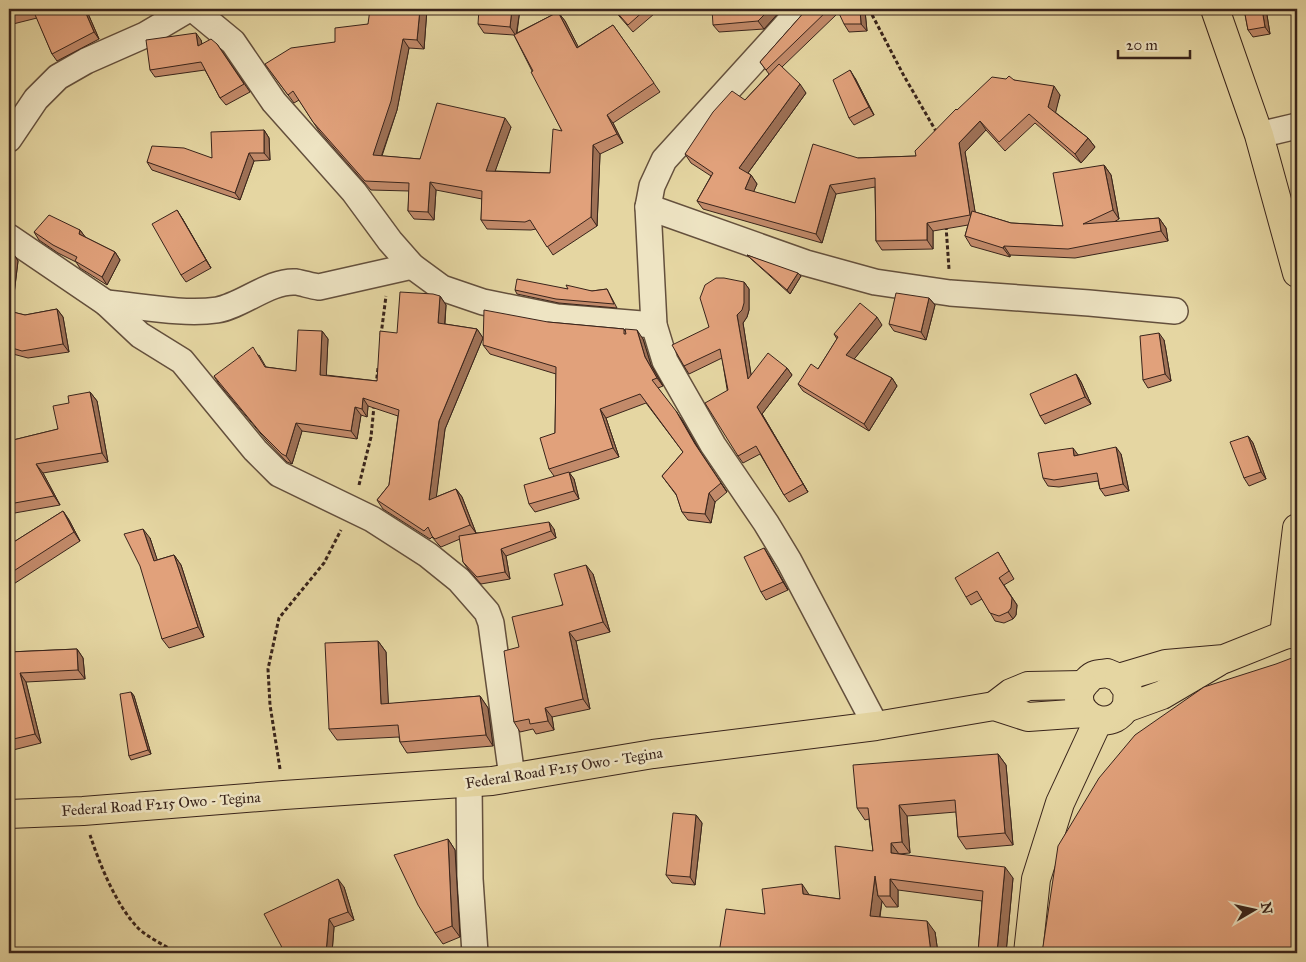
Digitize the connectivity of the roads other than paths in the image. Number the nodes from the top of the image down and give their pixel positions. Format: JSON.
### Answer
{"nodes":[{"id":1,"x":189,"y":9,"type":"edge"},
{"id":2,"x":193,"y":9,"type":"edge"},
{"id":3,"x":801,"y":9,"type":"edge"},
{"id":4,"x":1215,"y":9,"type":"edge"},
{"id":5,"x":1297,"y":126,"type":"edge"},
{"id":6,"x":1259,"y":135,"type":"junction"},
{"id":7,"x":9,"y":139,"type":"edge"},
{"id":8,"x":648,"y":207,"type":"junction"},
{"id":9,"x":9,"y":236,"type":"edge"},
{"id":10,"x":401,"y":268,"type":"junction"},
{"id":11,"x":1297,"y":273,"type":"edge"},
{"id":12,"x":106,"y":303,"type":"junction"},
{"id":13,"x":1175,"y":311,"type":"dead end"},
{"id":14,"x":654,"y":325,"type":"junction"},
{"id":15,"x":1297,"y":528,"type":"edge"},
{"id":16,"x":1291,"y":634,"type":"edge"},
{"id":17,"x":1224,"y":659,"type":"junction"},
{"id":18,"x":1120,"y":678,"type":"junction"},
{"id":19,"x":1083,"y":685,"type":"junction"},
{"id":20,"x":994,"y":706,"type":"junction"},
{"id":21,"x":1126,"y":708,"type":"junction"},
{"id":22,"x":1091,"y":717,"type":"junction"},
{"id":23,"x":876,"y":726,"type":"junction"},
{"id":24,"x":512,"y":778,"type":"junction"},
{"id":25,"x":469,"y":783,"type":"junction"},
{"id":26,"x":9,"y":814,"type":"edge"},
{"id":27,"x":474,"y":953,"type":"edge"},
{"id":28,"x":1028,"y":953,"type":"edge"}],
"edges":[{"from":1,"to":7,"type":"street"},
{"from":2,"to":10,"type":"street"},
{"from":3,"to":8,"type":"street"},
{"from":4,"to":6,"type":"main road"},
{"from":5,"to":6,"type":"street"},
{"from":6,"to":11,"type":"main road"},
{"from":8,"to":13,"type":"street"},
{"from":8,"to":14,"type":"street"},
{"from":9,"to":12,"type":"street"},
{"from":10,"to":12,"type":"street"},
{"from":10,"to":14,"type":"street"},
{"from":12,"to":24,"type":"street"},
{"from":14,"to":23,"type":"street"},
{"from":15,"to":16,"type":"main road"},
{"from":16,"to":17,"type":"main road"},
{"from":17,"to":18,"type":"main road"},
{"from":17,"to":21,"type":"main road","name":"Federal Road F215 Owo - Tegina"},
{"from":18,"to":19,"type":"main road"},
{"from":18,"to":21,"type":"main road"},
{"from":19,"to":20,"type":"main road"},
{"from":19,"to":22,"type":"main road"},
{"from":20,"to":22,"type":"main road","name":"Federal Road F215 Owo - Tegina"},
{"from":20,"to":23,"type":"main road","name":"Federal Road F215 Owo - Tegina"},
{"from":21,"to":22,"type":"main road","name":"Federal Road F215 Owo - Tegina"},
{"from":22,"to":28,"type":"main road"},
{"from":23,"to":24,"type":"main road","name":"Federal Road F215 Owo - Tegina"},
{"from":24,"to":25,"type":"main road","name":"Federal Road F215 Owo - Tegina"},
{"from":25,"to":26,"type":"main road","name":"Federal Road F215 Owo - Tegina"},
{"from":25,"to":27,"type":"street"}]}
